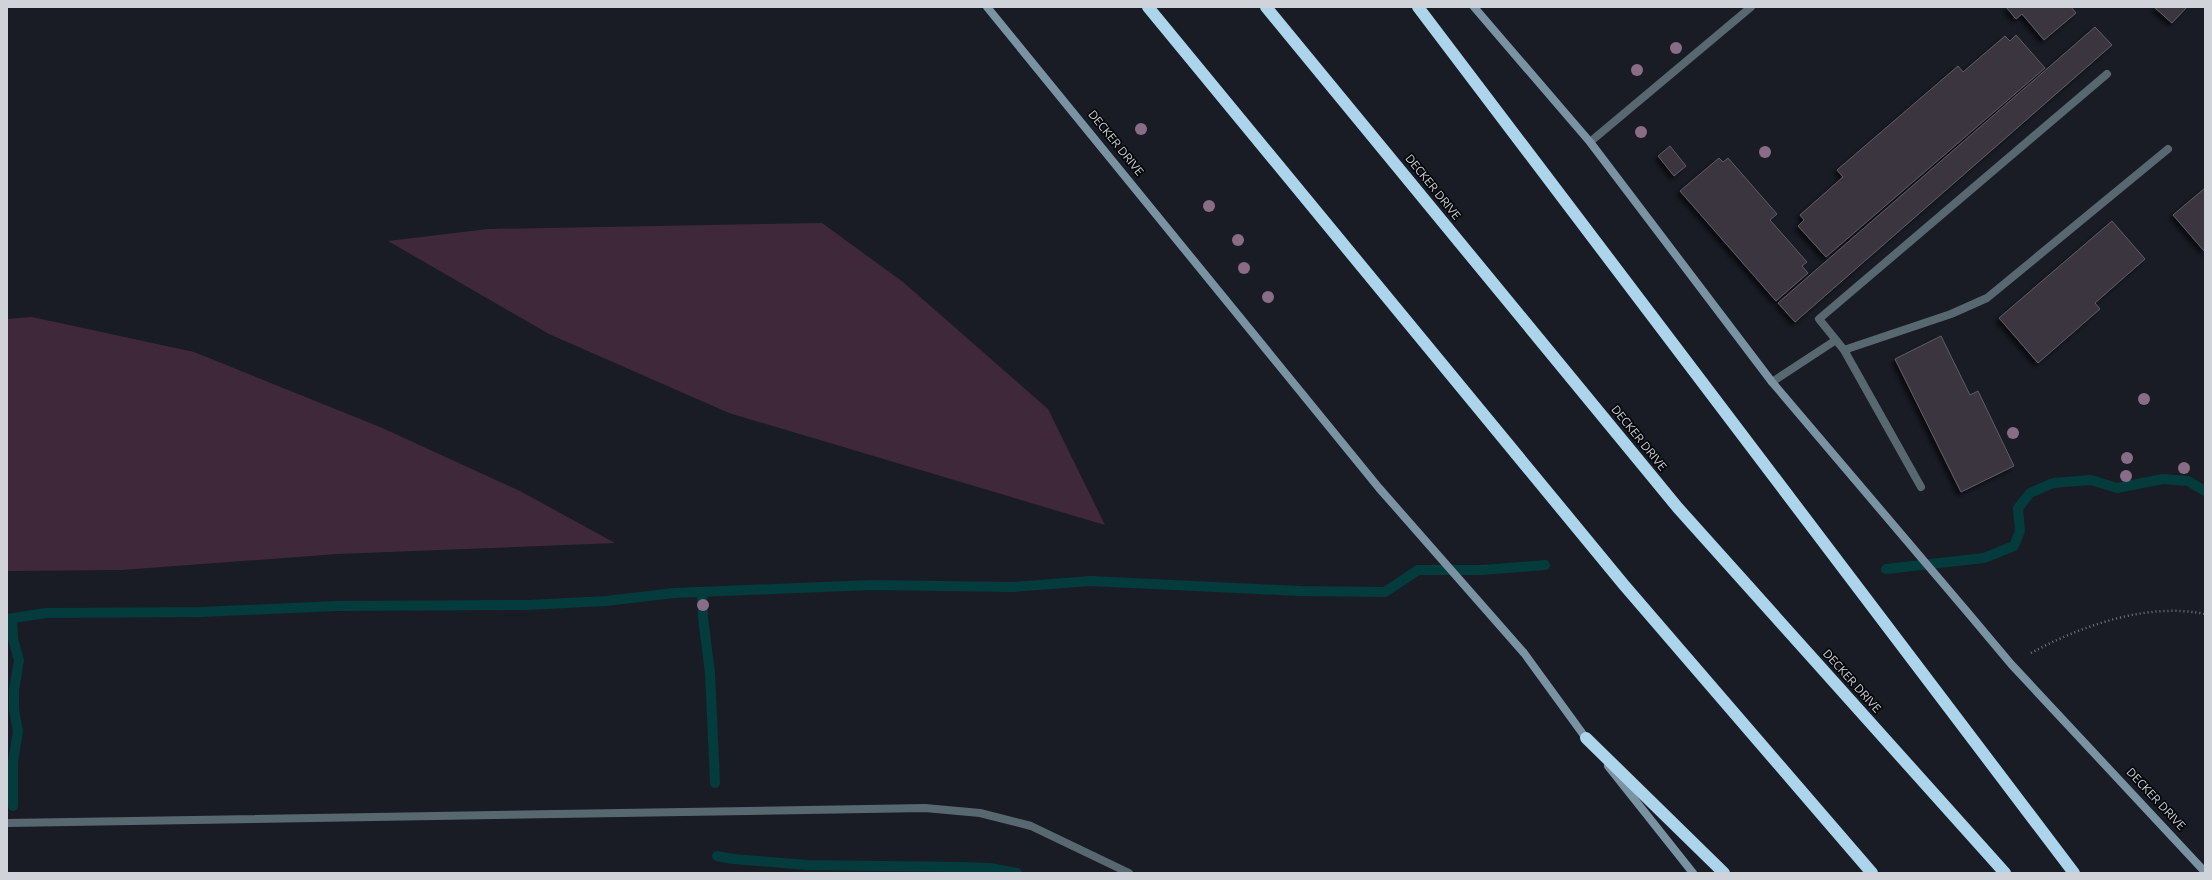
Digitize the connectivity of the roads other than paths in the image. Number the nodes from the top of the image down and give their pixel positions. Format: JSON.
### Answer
{"nodes":[{"id":1,"x":987,"y":7,"type":"edge"},
{"id":2,"x":1148,"y":7,"type":"edge"},
{"id":3,"x":1266,"y":7,"type":"edge"},
{"id":4,"x":1418,"y":7,"type":"edge"},
{"id":5,"x":1474,"y":7,"type":"edge"},
{"id":6,"x":1751,"y":7,"type":"edge"},
{"id":7,"x":2107,"y":74,"type":"dead end"},
{"id":8,"x":1590,"y":142,"type":"junction"},
{"id":9,"x":2168,"y":149,"type":"dead end"},
{"id":10,"x":1836,"y":340,"type":"junction"},
{"id":11,"x":1844,"y":350,"type":"junction"},
{"id":12,"x":1772,"y":382,"type":"junction"},
{"id":13,"x":1920,"y":487,"type":"dead end"},
{"id":14,"x":1586,"y":738,"type":"junction"},
{"id":15,"x":7,"y":823,"type":"edge"},
{"id":16,"x":2205,"y":872,"type":"edge"},
{"id":17,"x":1128,"y":873,"type":"edge"},
{"id":18,"x":1693,"y":873,"type":"edge"},
{"id":19,"x":1724,"y":873,"type":"edge"},
{"id":20,"x":1872,"y":873,"type":"edge"},
{"id":21,"x":2004,"y":873,"type":"edge"},
{"id":22,"x":2074,"y":873,"type":"edge"}],
"edges":[{"from":1,"to":14,"type":"main road","name":"DECKER DRIVE"},
{"from":2,"to":20,"type":"highway"},
{"from":3,"to":21,"type":"highway","name":"DECKER DRIVE"},
{"from":4,"to":22,"type":"highway"},
{"from":5,"to":8,"type":"main road","name":"DECKER DRIVE"},
{"from":6,"to":8,"type":"lane"},
{"from":7,"to":10,"type":"lane"},
{"from":8,"to":12,"type":"main road","name":"DECKER DRIVE"},
{"from":9,"to":11,"type":"lane"},
{"from":10,"to":11,"type":"lane"},
{"from":10,"to":12,"type":"lane"},
{"from":11,"to":13,"type":"lane"},
{"from":12,"to":16,"type":"main road","name":"DECKER DRIVE"},
{"from":14,"to":18,"type":"main road","name":"DECKER DRIVE"},
{"from":14,"to":19,"type":"highway"},
{"from":15,"to":17,"type":"lane"}]}
